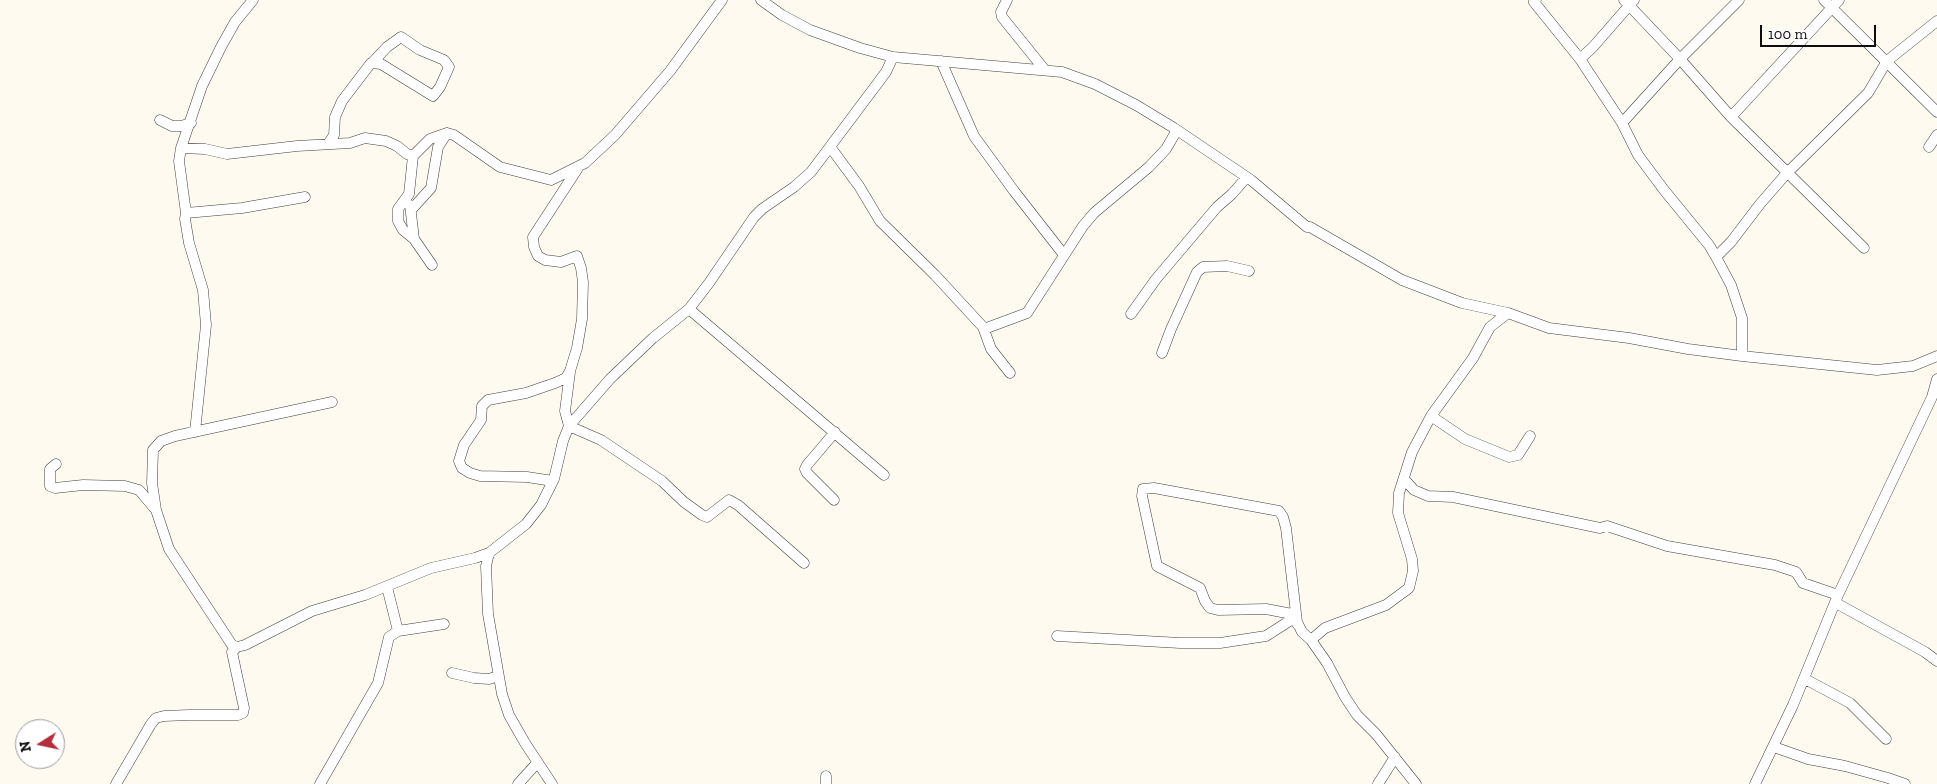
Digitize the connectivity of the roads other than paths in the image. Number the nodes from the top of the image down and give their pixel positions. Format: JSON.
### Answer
{"nodes":[{"id":1,"x":253,"y":0,"type":"edge"},
{"id":2,"x":722,"y":0,"type":"edge"},
{"id":3,"x":761,"y":0,"type":"edge"},
{"id":4,"x":1007,"y":0,"type":"edge"},
{"id":5,"x":1536,"y":0,"type":"edge"},
{"id":6,"x":1738,"y":0,"type":"edge"},
{"id":7,"x":1839,"y":0,"type":"edge"},
{"id":8,"x":1629,"y":2,"type":"edge"},
{"id":9,"x":1827,"y":4,"type":"edge"},
{"id":10,"x":1937,"y":21,"type":"edge"},
{"id":11,"x":893,"y":57,"type":"junction"},
{"id":12,"x":1580,"y":59,"type":"junction"},
{"id":13,"x":1680,"y":59,"type":"junction"},
{"id":14,"x":1887,"y":60,"type":"junction"},
{"id":15,"x":941,"y":61,"type":"junction"},
{"id":16,"x":372,"y":63,"type":"junction"},
{"id":17,"x":1044,"y":69,"type":"junction"},
{"id":18,"x":1937,"y":112,"type":"edge"},
{"id":19,"x":1731,"y":117,"type":"junction"},
{"id":20,"x":160,"y":120,"type":"dead end"},
{"id":21,"x":191,"y":123,"type":"junction"},
{"id":22,"x":1622,"y":123,"type":"junction"},
{"id":23,"x":1177,"y":130,"type":"junction"},
{"id":24,"x":447,"y":133,"type":"junction"},
{"id":25,"x":1937,"y":135,"type":"edge"},
{"id":26,"x":328,"y":144,"type":"junction"},
{"id":27,"x":1929,"y":147,"type":"dead end"},
{"id":28,"x":182,"y":148,"type":"junction"},
{"id":29,"x":831,"y":148,"type":"junction"},
{"id":30,"x":413,"y":156,"type":"junction"},
{"id":31,"x":579,"y":166,"type":"junction"},
{"id":32,"x":1787,"y":173,"type":"junction"},
{"id":33,"x":1246,"y":178,"type":"junction"},
{"id":34,"x":551,"y":180,"type":"junction"},
{"id":35,"x":564,"y":190,"type":"junction"},
{"id":36,"x":409,"y":194,"type":"junction"},
{"id":37,"x":305,"y":197,"type":"dead end"},
{"id":38,"x":411,"y":210,"type":"junction"},
{"id":39,"x":186,"y":213,"type":"junction"},
{"id":40,"x":414,"y":239,"type":"junction"},
{"id":41,"x":1864,"y":248,"type":"dead end"},
{"id":42,"x":1064,"y":255,"type":"junction"},
{"id":43,"x":1716,"y":257,"type":"junction"},
{"id":44,"x":432,"y":265,"type":"dead end"},
{"id":45,"x":1249,"y":271,"type":"dead end"},
{"id":46,"x":689,"y":308,"type":"junction"},
{"id":47,"x":1508,"y":313,"type":"junction"},
{"id":48,"x":1130,"y":314,"type":"dead end"},
{"id":49,"x":984,"y":328,"type":"junction"},
{"id":50,"x":1162,"y":353,"type":"dead end"},
{"id":51,"x":1742,"y":356,"type":"junction"},
{"id":52,"x":1937,"y":356,"type":"edge"},
{"id":53,"x":570,"y":371,"type":"junction"},
{"id":54,"x":1010,"y":373,"type":"dead end"},
{"id":55,"x":1937,"y":379,"type":"edge"},
{"id":56,"x":332,"y":402,"type":"dead end"},
{"id":57,"x":1431,"y":416,"type":"junction"},
{"id":58,"x":569,"y":426,"type":"junction"},
{"id":59,"x":195,"y":432,"type":"junction"},
{"id":60,"x":835,"y":432,"type":"junction"},
{"id":61,"x":1530,"y":436,"type":"dead end"},
{"id":62,"x":56,"y":464,"type":"dead end"},
{"id":63,"x":884,"y":475,"type":"dead end"},
{"id":64,"x":1404,"y":479,"type":"junction"},
{"id":65,"x":553,"y":482,"type":"junction"},
{"id":66,"x":834,"y":500,"type":"dead end"},
{"id":67,"x":156,"y":510,"type":"junction"},
{"id":68,"x":489,"y":553,"type":"junction"},
{"id":69,"x":476,"y":558,"type":"junction"},
{"id":70,"x":804,"y":562,"type":"dead end"},
{"id":71,"x":486,"y":566,"type":"junction"},
{"id":72,"x":387,"y":587,"type":"junction"},
{"id":73,"x":1837,"y":599,"type":"junction"},
{"id":74,"x":1296,"y":621,"type":"junction"},
{"id":75,"x":444,"y":624,"type":"dead end"},
{"id":76,"x":398,"y":632,"type":"junction"},
{"id":77,"x":1057,"y":636,"type":"dead end"},
{"id":78,"x":1310,"y":640,"type":"junction"},
{"id":79,"x":237,"y":647,"type":"junction"},
{"id":80,"x":1937,"y":661,"type":"edge"},
{"id":81,"x":452,"y":674,"type":"dead end"},
{"id":82,"x":498,"y":676,"type":"junction"},
{"id":83,"x":1805,"y":679,"type":"junction"},
{"id":84,"x":1886,"y":739,"type":"dead end"},
{"id":85,"x":1774,"y":747,"type":"junction"},
{"id":86,"x":1395,"y":758,"type":"junction"},
{"id":87,"x":537,"y":763,"type":"junction"},
{"id":88,"x":116,"y":784,"type":"edge"},
{"id":89,"x":320,"y":784,"type":"edge"},
{"id":90,"x":518,"y":784,"type":"edge"},
{"id":91,"x":552,"y":784,"type":"edge"},
{"id":92,"x":1378,"y":784,"type":"edge"},
{"id":93,"x":1416,"y":784,"type":"edge"},
{"id":94,"x":1755,"y":784,"type":"edge"},
{"id":95,"x":1904,"y":784,"type":"edge"}],
"edges":[{"from":1,"to":21,"type":"street"},
{"from":2,"to":31,"type":"street"},
{"from":3,"to":11,"type":"street"},
{"from":4,"to":17,"type":"street"},
{"from":5,"to":12,"type":"street"},
{"from":6,"to":13,"type":"street"},
{"from":7,"to":9,"type":"street"},
{"from":8,"to":12,"type":"street"},
{"from":8,"to":13,"type":"street"},
{"from":9,"to":14,"type":"street"},
{"from":9,"to":19,"type":"street"},
{"from":10,"to":14,"type":"street"},
{"from":11,"to":15,"type":"street"},
{"from":11,"to":29,"type":"street"},
{"from":12,"to":22,"type":"street"},
{"from":13,"to":19,"type":"street"},
{"from":13,"to":22,"type":"street"},
{"from":14,"to":18,"type":"street"},
{"from":14,"to":32,"type":"street"},
{"from":15,"to":17,"type":"street"},
{"from":15,"to":42,"type":"street"},
{"from":16,"to":16,"type":"street"},
{"from":16,"to":26,"type":"street"},
{"from":17,"to":23,"type":"street"},
{"from":19,"to":32,"type":"street"},
{"from":20,"to":21,"type":"street"},
{"from":21,"to":28,"type":"street"},
{"from":22,"to":43,"type":"street"},
{"from":23,"to":33,"type":"street"},
{"from":23,"to":42,"type":"street"},
{"from":24,"to":30,"type":"street"},
{"from":24,"to":34,"type":"street"},
{"from":24,"to":38,"type":"street"},
{"from":25,"to":27,"type":"street"},
{"from":26,"to":28,"type":"street"},
{"from":26,"to":30,"type":"street"},
{"from":28,"to":39,"type":"street"},
{"from":29,"to":46,"type":"street"},
{"from":29,"to":49,"type":"street"},
{"from":30,"to":36,"type":"street"},
{"from":31,"to":34,"type":"street"},
{"from":31,"to":35,"type":"street"},
{"from":32,"to":41,"type":"street"},
{"from":32,"to":43,"type":"street"},
{"from":33,"to":47,"type":"street"},
{"from":33,"to":48,"type":"street"},
{"from":34,"to":35,"type":"street"},
{"from":35,"to":53,"type":"street"},
{"from":36,"to":38,"type":"street"},
{"from":36,"to":40,"type":"street"},
{"from":37,"to":39,"type":"street"},
{"from":38,"to":40,"type":"street"},
{"from":39,"to":59,"type":"street"},
{"from":40,"to":44,"type":"street"},
{"from":42,"to":49,"type":"street"},
{"from":43,"to":51,"type":"street"},
{"from":45,"to":50,"type":"street"},
{"from":46,"to":58,"type":"street"},
{"from":46,"to":60,"type":"street"},
{"from":47,"to":51,"type":"street"},
{"from":47,"to":57,"type":"street"},
{"from":49,"to":54,"type":"street"},
{"from":51,"to":52,"type":"street"},
{"from":53,"to":58,"type":"street"},
{"from":53,"to":65,"type":"street"},
{"from":55,"to":73,"type":"street"},
{"from":56,"to":59,"type":"street"},
{"from":57,"to":61,"type":"street"},
{"from":57,"to":64,"type":"street"},
{"from":58,"to":65,"type":"street"},
{"from":58,"to":70,"type":"street"},
{"from":59,"to":67,"type":"street"},
{"from":60,"to":63,"type":"street"},
{"from":60,"to":66,"type":"street"},
{"from":62,"to":67,"type":"street"},
{"from":64,"to":73,"type":"street"},
{"from":64,"to":78,"type":"street"},
{"from":65,"to":68,"type":"street"},
{"from":67,"to":79,"type":"street"},
{"from":68,"to":69,"type":"street"},
{"from":68,"to":71,"type":"street"},
{"from":69,"to":71,"type":"street"},
{"from":69,"to":72,"type":"street"},
{"from":71,"to":82,"type":"street"},
{"from":72,"to":76,"type":"street"},
{"from":72,"to":79,"type":"street"},
{"from":73,"to":80,"type":"street"},
{"from":73,"to":83,"type":"street"},
{"from":74,"to":74,"type":"street"},
{"from":74,"to":77,"type":"street"},
{"from":74,"to":78,"type":"street"},
{"from":75,"to":76,"type":"street"},
{"from":76,"to":89,"type":"street"},
{"from":78,"to":86,"type":"street"},
{"from":79,"to":88,"type":"street"},
{"from":81,"to":82,"type":"street"},
{"from":82,"to":87,"type":"street"},
{"from":83,"to":84,"type":"street"},
{"from":83,"to":85,"type":"street"},
{"from":85,"to":94,"type":"street"},
{"from":85,"to":95,"type":"street"},
{"from":86,"to":92,"type":"street"},
{"from":86,"to":93,"type":"street"},
{"from":87,"to":90,"type":"street"},
{"from":87,"to":91,"type":"street"}]}
